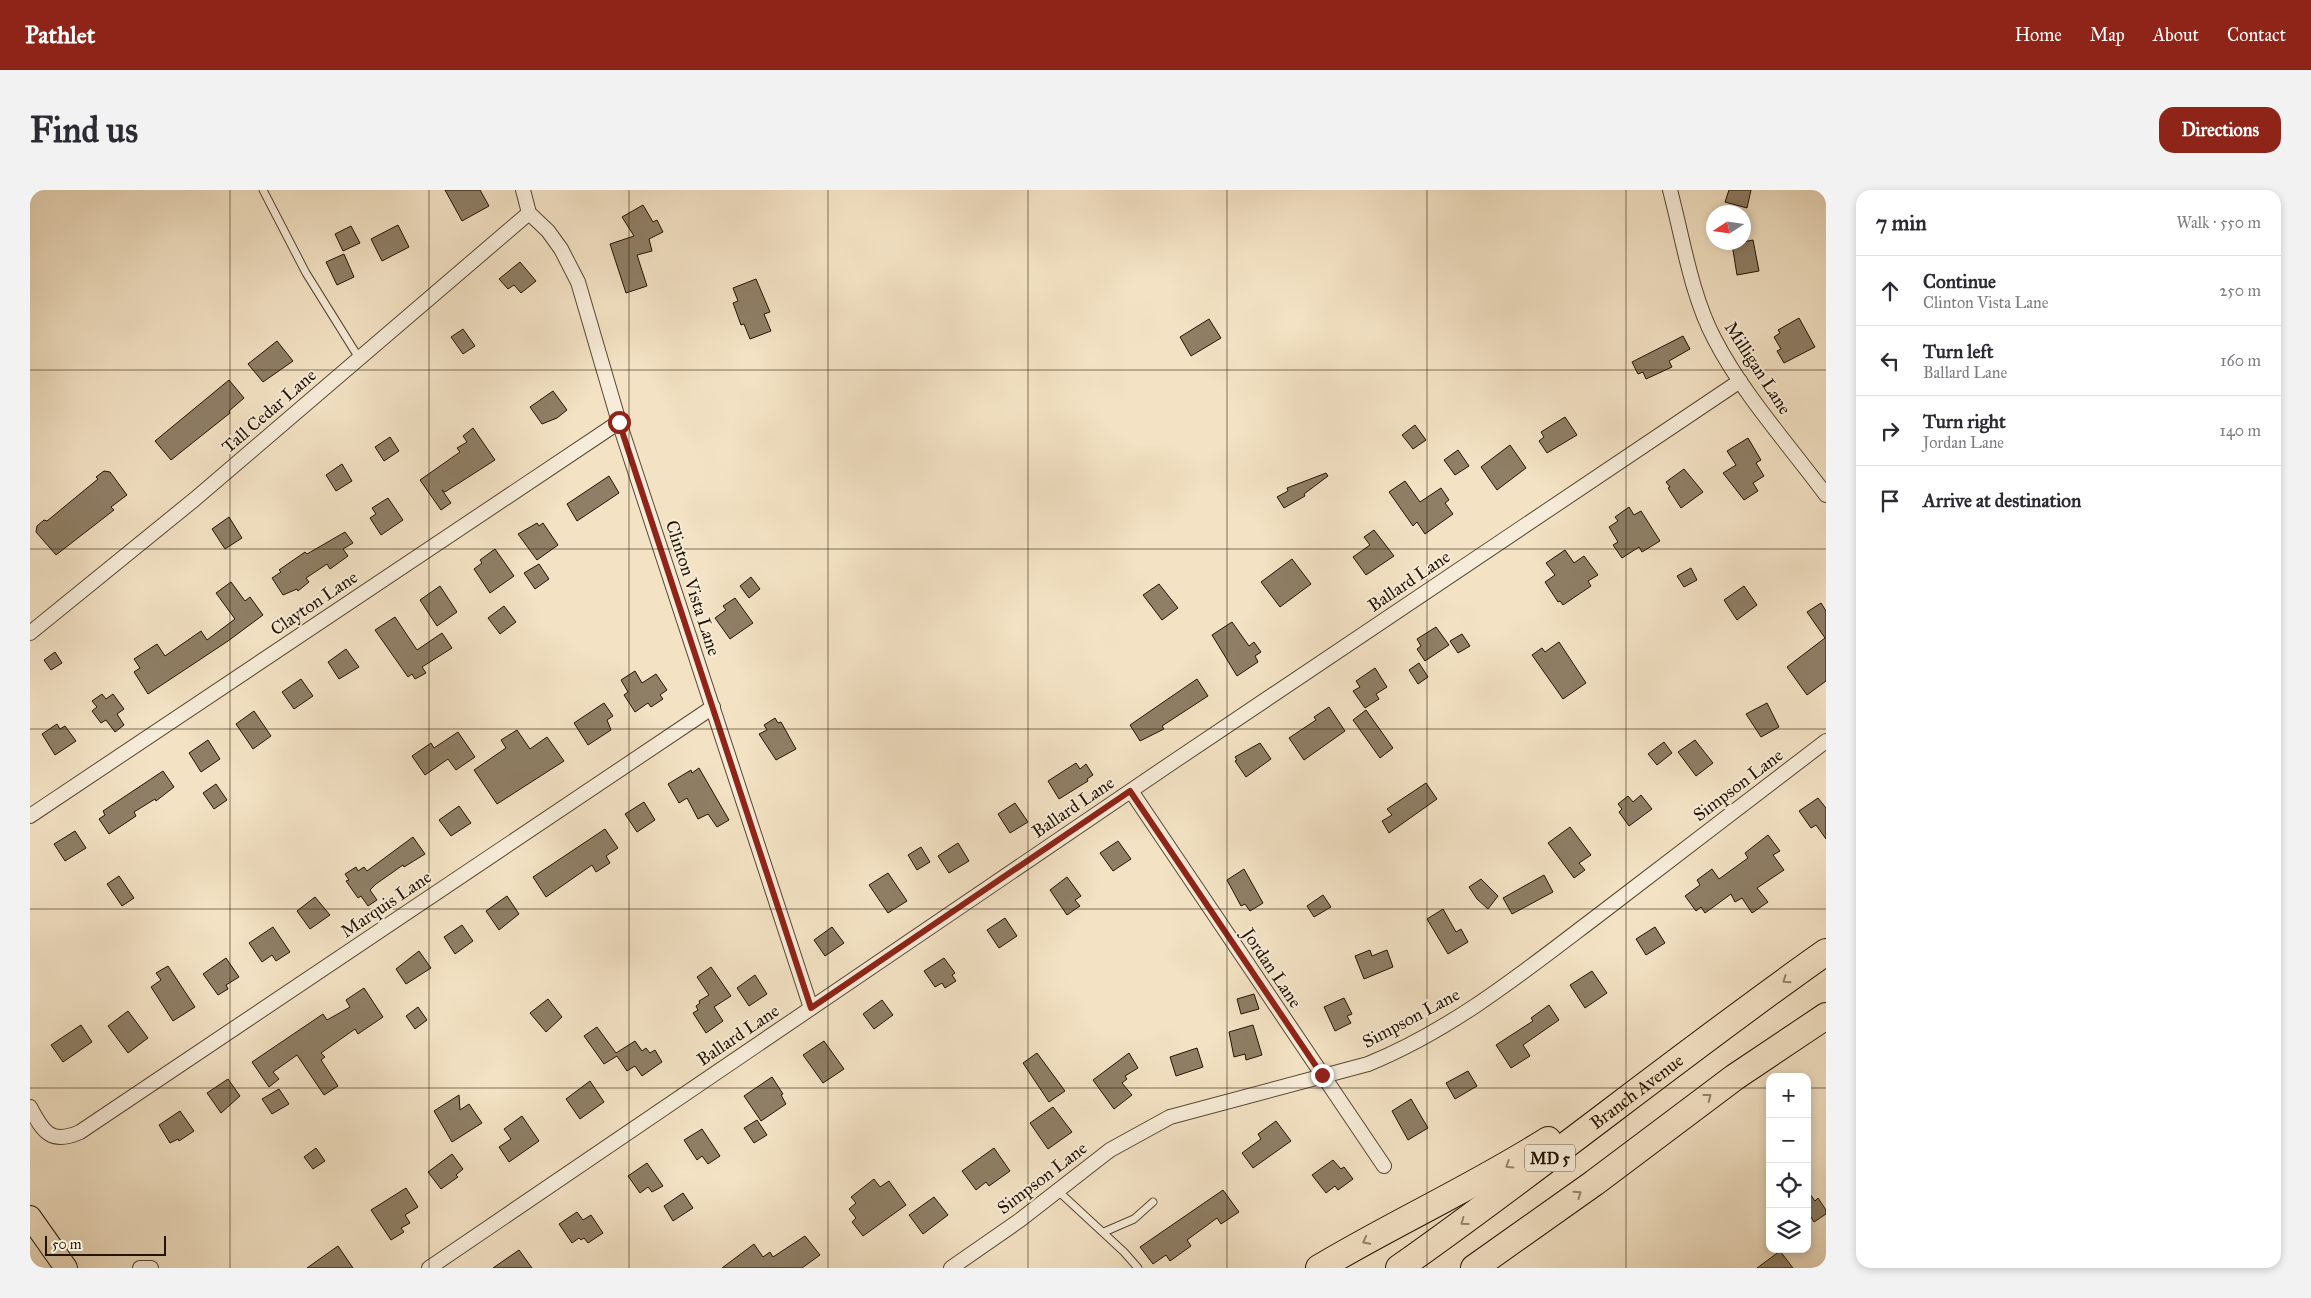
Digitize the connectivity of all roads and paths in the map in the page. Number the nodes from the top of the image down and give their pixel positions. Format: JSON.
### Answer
{"nodes":[{"id":1,"x":263,"y":190,"type":"edge"},
{"id":2,"x":523,"y":190,"type":"edge"},
{"id":3,"x":1670,"y":190,"type":"edge"},
{"id":4,"x":529,"y":212,"type":"junction"},
{"id":5,"x":359,"y":358,"type":"junction"},
{"id":6,"x":1740,"y":381,"type":"junction"},
{"id":7,"x":619,"y":422,"type":"junction"},
{"id":8,"x":1826,"y":495,"type":"edge"},
{"id":9,"x":30,"y":633,"type":"edge"},
{"id":10,"x":713,"y":707,"type":"junction"},
{"id":11,"x":1826,"y":741,"type":"edge"},
{"id":12,"x":1130,"y":791,"type":"junction"},
{"id":13,"x":30,"y":816,"type":"edge"},
{"id":14,"x":1826,"y":952,"type":"edge"},
{"id":15,"x":811,"y":1008,"type":"junction"},
{"id":16,"x":1826,"y":1016,"type":"edge"},
{"id":17,"x":1698,"y":1045,"type":"junction"},
{"id":18,"x":1322,"y":1075,"type":"junction"},
{"id":19,"x":30,"y":1107,"type":"edge"},
{"id":20,"x":1384,"y":1166,"type":"dead end"},
{"id":21,"x":1057,"y":1190,"type":"junction"},
{"id":22,"x":1153,"y":1202,"type":"dead end"},
{"id":23,"x":30,"y":1218,"type":"edge"},
{"id":24,"x":1538,"y":1222,"type":"junction"},
{"id":25,"x":1104,"y":1232,"type":"junction"},
{"id":26,"x":66,"y":1268,"type":"edge"},
{"id":27,"x":140,"y":1268,"type":"edge"},
{"id":28,"x":151,"y":1268,"type":"edge"},
{"id":29,"x":429,"y":1268,"type":"edge"},
{"id":30,"x":951,"y":1268,"type":"edge"},
{"id":31,"x":1138,"y":1268,"type":"edge"},
{"id":32,"x":1319,"y":1268,"type":"edge"},
{"id":33,"x":1399,"y":1268,"type":"edge"},
{"id":34,"x":1474,"y":1268,"type":"edge"},
{"id":35,"x":1484,"y":1268,"type":"edge"}],
"edges":[{"from":1,"to":5,"type":"lane"},
{"from":2,"to":4,"type":"street","name":"Clinton Vista Lane"},
{"from":3,"to":6,"type":"street","name":"Milligan Lane"},
{"from":4,"to":5,"type":"street","name":"Tall Cedar Lane"},
{"from":4,"to":7,"type":"street","name":"Clinton Vista Lane"},
{"from":5,"to":9,"type":"street","name":"Tall Cedar Lane"},
{"from":6,"to":8,"type":"street","name":"Milligan Lane"},
{"from":6,"to":12,"type":"street","name":"Ballard Lane"},
{"from":7,"to":10,"type":"street","name":"Clinton Vista Lane"},
{"from":7,"to":13,"type":"street","name":"Clayton Lane"},
{"from":10,"to":15,"type":"street","name":"Clinton Vista Lane"},
{"from":10,"to":19,"type":"street","name":"Marquis Lane"},
{"from":11,"to":18,"type":"street","name":"Simpson Lane"},
{"from":12,"to":15,"type":"street","name":"Ballard Lane"},
{"from":12,"to":18,"type":"street","name":"Jordan Lane"},
{"from":14,"to":17,"type":"highway","name":"Branch Avenue","number":"MD 5","one_way":true},
{"from":15,"to":29,"type":"street","name":"Ballard Lane"},
{"from":24,"to":16,"type":"highway","number":"MD 5","one_way":true},
{"from":17,"to":32,"type":"highway","one_way":true},
{"from":17,"to":33,"type":"highway","name":"Branch Avenue","number":"MD 5","one_way":true},
{"from":18,"to":20,"type":"street","name":"Jordan Lane"},
{"from":18,"to":21,"type":"street","name":"Simpson Lane"},
{"from":21,"to":25,"type":"lane"},
{"from":21,"to":30,"type":"street","name":"Simpson Lane"},
{"from":22,"to":25,"type":"lane"},
{"from":23,"to":26,"type":"main road"},
{"from":24,"to":34,"type":"highway","number":"MD 5"},
{"from":24,"to":35,"type":"highway"},
{"from":25,"to":31,"type":"lane"},
{"from":27,"to":28,"type":"street"}]}
